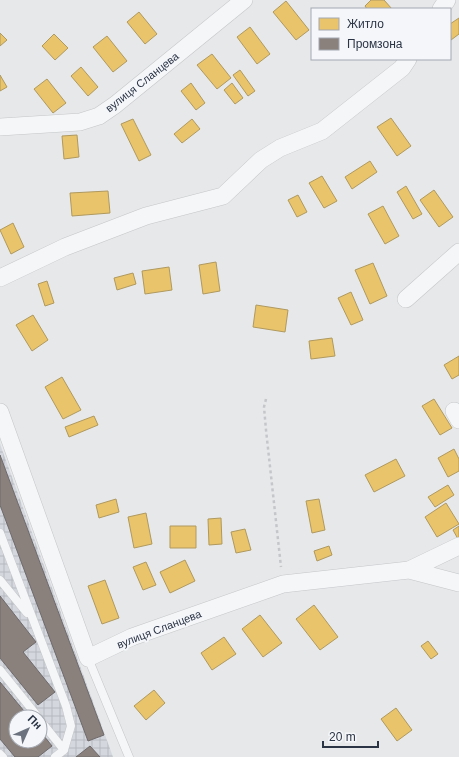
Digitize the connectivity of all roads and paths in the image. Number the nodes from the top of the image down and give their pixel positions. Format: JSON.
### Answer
{"nodes":[{"id":1,"x":244,"y":0,"type":"edge"},
{"id":2,"x":407,"y":60,"type":"edge"},
{"id":3,"x":0,"y":127,"type":"edge"},
{"id":4,"x":459,"y":252,"type":"edge"},
{"id":5,"x":0,"y":278,"type":"edge"},
{"id":6,"x":406,"y":299,"type":"dead end"},
{"id":7,"x":266,"y":399,"type":"dead end"},
{"id":8,"x":0,"y":412,"type":"edge"},
{"id":9,"x":0,"y":533,"type":"edge"},
{"id":10,"x":459,"y":546,"type":"edge"},
{"id":11,"x":409,"y":570,"type":"junction"},
{"id":12,"x":0,"y":580,"type":"edge"},
{"id":13,"x":459,"y":583,"type":"edge"},
{"id":14,"x":283,"y":584,"type":"junction"},
{"id":15,"x":32,"y":619,"type":"junction"},
{"id":16,"x":88,"y":658,"type":"junction"},
{"id":17,"x":0,"y":670,"type":"edge"},
{"id":18,"x":32,"y":709,"type":"edge"},
{"id":19,"x":48,"y":730,"type":"edge"},
{"id":20,"x":64,"y":750,"type":"junction"},
{"id":21,"x":0,"y":754,"type":"edge"},
{"id":22,"x":2,"y":757,"type":"edge"},
{"id":23,"x":55,"y":757,"type":"edge"},
{"id":24,"x":128,"y":757,"type":"edge"}],
"edges":[{"from":1,"to":3,"type":"street","name":"вулиця Сланцева"},
{"from":2,"to":5,"type":"street"},
{"from":4,"to":6,"type":"street"},
{"from":7,"to":14,"type":"path"},
{"from":8,"to":16,"type":"street"},
{"from":9,"to":15,"type":"lane"},
{"from":10,"to":11,"type":"street","name":"вулиця Сланцева"},
{"from":11,"to":13,"type":"street"},
{"from":11,"to":14,"type":"street","name":"вулиця Сланцева"},
{"from":12,"to":15,"type":"lane"},
{"from":14,"to":16,"type":"street","name":"вулиця Сланцева"},
{"from":15,"to":20,"type":"lane"},
{"from":16,"to":24,"type":"lane"},
{"from":17,"to":18,"type":"lane"},
{"from":19,"to":20,"type":"lane"},
{"from":20,"to":23,"type":"lane"},
{"from":21,"to":22,"type":"lane"}]}
